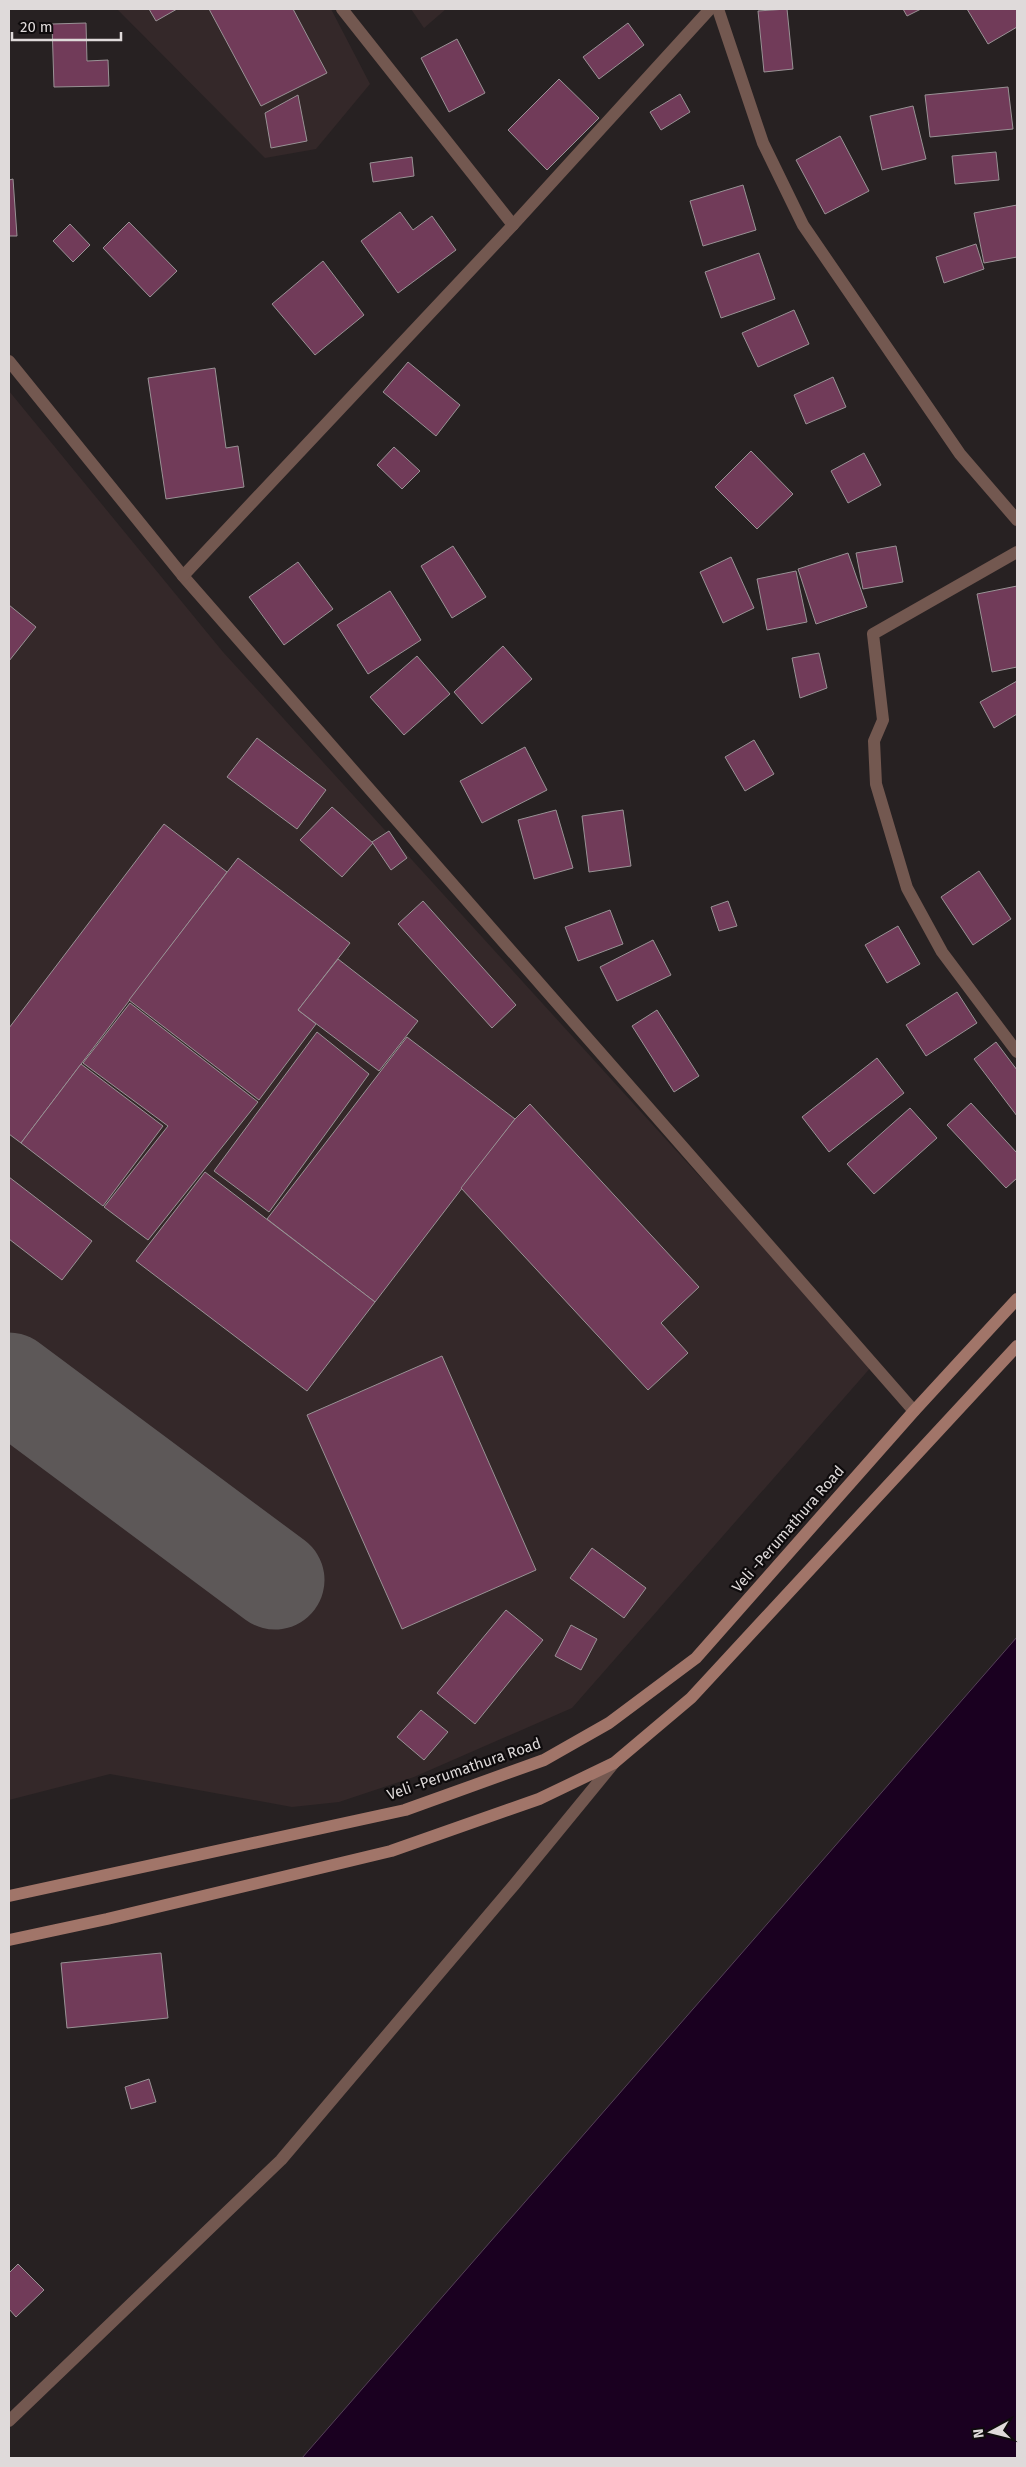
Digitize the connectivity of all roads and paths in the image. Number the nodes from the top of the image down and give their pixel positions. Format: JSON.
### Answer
{"nodes":[{"id":1,"x":342,"y":9,"type":"edge"},
{"id":2,"x":710,"y":9,"type":"edge"},
{"id":3,"x":718,"y":9,"type":"edge"},
{"id":4,"x":513,"y":226,"type":"junction"},
{"id":5,"x":9,"y":361,"type":"edge"},
{"id":6,"x":1017,"y":520,"type":"edge"},
{"id":7,"x":1017,"y":552,"type":"edge"},
{"id":8,"x":183,"y":576,"type":"junction"},
{"id":9,"x":1017,"y":1052,"type":"edge"},
{"id":10,"x":1017,"y":1299,"type":"edge"},
{"id":11,"x":1017,"y":1346,"type":"edge"},
{"id":12,"x":914,"y":1411,"type":"junction"},
{"id":13,"x":614,"y":1763,"type":"junction"},
{"id":14,"x":9,"y":1896,"type":"edge"},
{"id":15,"x":9,"y":1940,"type":"edge"},
{"id":16,"x":9,"y":2421,"type":"edge"}],
"edges":[{"from":1,"to":4,"type":"street"},
{"from":2,"to":4,"type":"street"},
{"from":3,"to":6,"type":"street"},
{"from":4,"to":8,"type":"street"},
{"from":5,"to":8,"type":"street"},
{"from":7,"to":9,"type":"street"},
{"from":8,"to":12,"type":"street"},
{"from":10,"to":12,"type":"main road","name":"Veli -Perumathura Road"},
{"from":11,"to":13,"type":"main road"},
{"from":12,"to":14,"type":"main road","name":"Veli -Perumathura Road"},
{"from":13,"to":15,"type":"main road"},
{"from":13,"to":16,"type":"street"}]}
